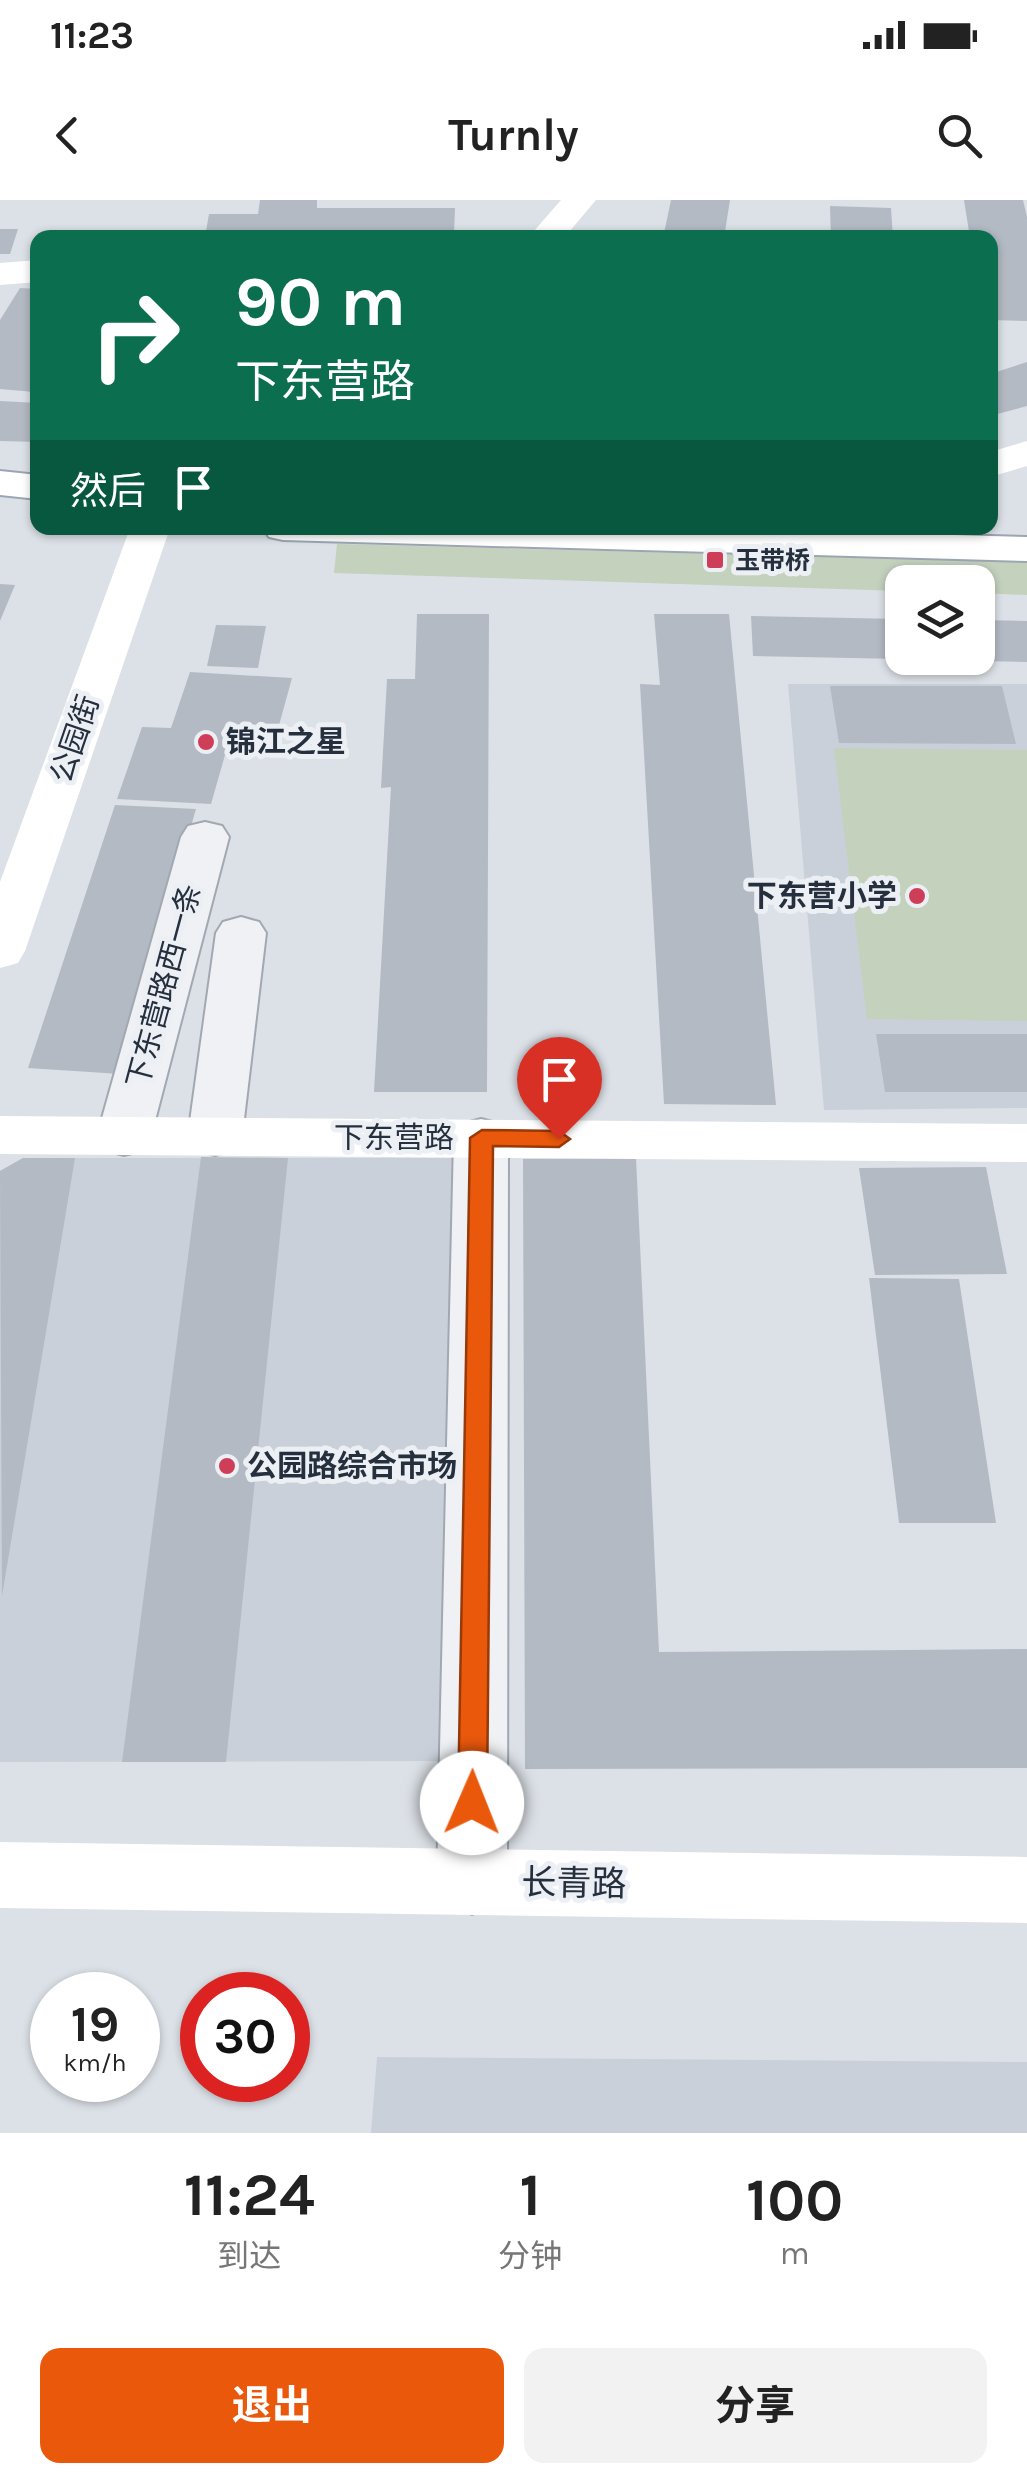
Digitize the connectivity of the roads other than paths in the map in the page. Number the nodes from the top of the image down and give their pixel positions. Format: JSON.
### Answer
{"nodes":[{"id":1,"x":580,"y":200,"type":"edge"},
{"id":2,"x":552,"y":230,"type":"edge"},
{"id":3,"x":30,"y":272,"type":"edge"},
{"id":4,"x":0,"y":274,"type":"edge"},
{"id":5,"x":1027,"y":427,"type":"edge"},
{"id":6,"x":998,"y":436,"type":"edge"},
{"id":7,"x":1027,"y":452,"type":"edge"},
{"id":8,"x":998,"y":462,"type":"edge"},
{"id":9,"x":0,"y":484,"type":"edge"},
{"id":10,"x":30,"y":486,"type":"edge"},
{"id":11,"x":998,"y":515,"type":"edge"},
{"id":12,"x":0,"y":516,"type":"edge"},
{"id":13,"x":1027,"y":516,"type":"edge"},
{"id":14,"x":30,"y":519,"type":"edge"},
{"id":15,"x":148,"y":535,"type":"edge"},
{"id":16,"x":791,"y":535,"type":"edge"},
{"id":17,"x":864,"y":536,"type":"edge"},
{"id":18,"x":933,"y":537,"type":"edge"},
{"id":19,"x":1027,"y":548,"type":"edge"},
{"id":20,"x":205,"y":836,"type":"dead end"},
{"id":21,"x":241,"y":933,"type":"dead end"},
{"id":22,"x":0,"y":951,"type":"edge"},
{"id":23,"x":0,"y":1134,"type":"edge"},
{"id":24,"x":124,"y":1136,"type":"junction"},
{"id":25,"x":215,"y":1136,"type":"junction"},
{"id":26,"x":482,"y":1138,"type":"junction"},
{"id":27,"x":1027,"y":1143,"type":"edge"},
{"id":28,"x":0,"y":1875,"type":"edge"},
{"id":29,"x":472,"y":1881,"type":"junction"},
{"id":30,"x":1027,"y":1890,"type":"edge"}],
"edges":[{"from":1,"to":2,"type":"street"},
{"from":3,"to":4,"type":"street"},
{"from":5,"to":6,"type":"street"},
{"from":7,"to":8,"type":"street"},
{"from":9,"to":10,"type":"street"},
{"from":11,"to":13,"type":"street"},
{"from":12,"to":14,"type":"street"},
{"from":15,"to":22,"type":"street","name":"公园街"},
{"from":16,"to":17,"type":"street"},
{"from":17,"to":18,"type":"street"},
{"from":18,"to":19,"type":"street"},
{"from":20,"to":24,"type":"street","name":"下东营路西一条"},
{"from":21,"to":25,"type":"street"},
{"from":23,"to":24,"type":"street","name":"下东营路"},
{"from":24,"to":25,"type":"street","name":"下东营路"},
{"from":25,"to":26,"type":"street","name":"下东营路"},
{"from":26,"to":27,"type":"street","name":"下东营路"},
{"from":26,"to":29,"type":"street"},
{"from":28,"to":29,"type":"street","name":"长青路"},
{"from":29,"to":30,"type":"street","name":"长青路"}]}
